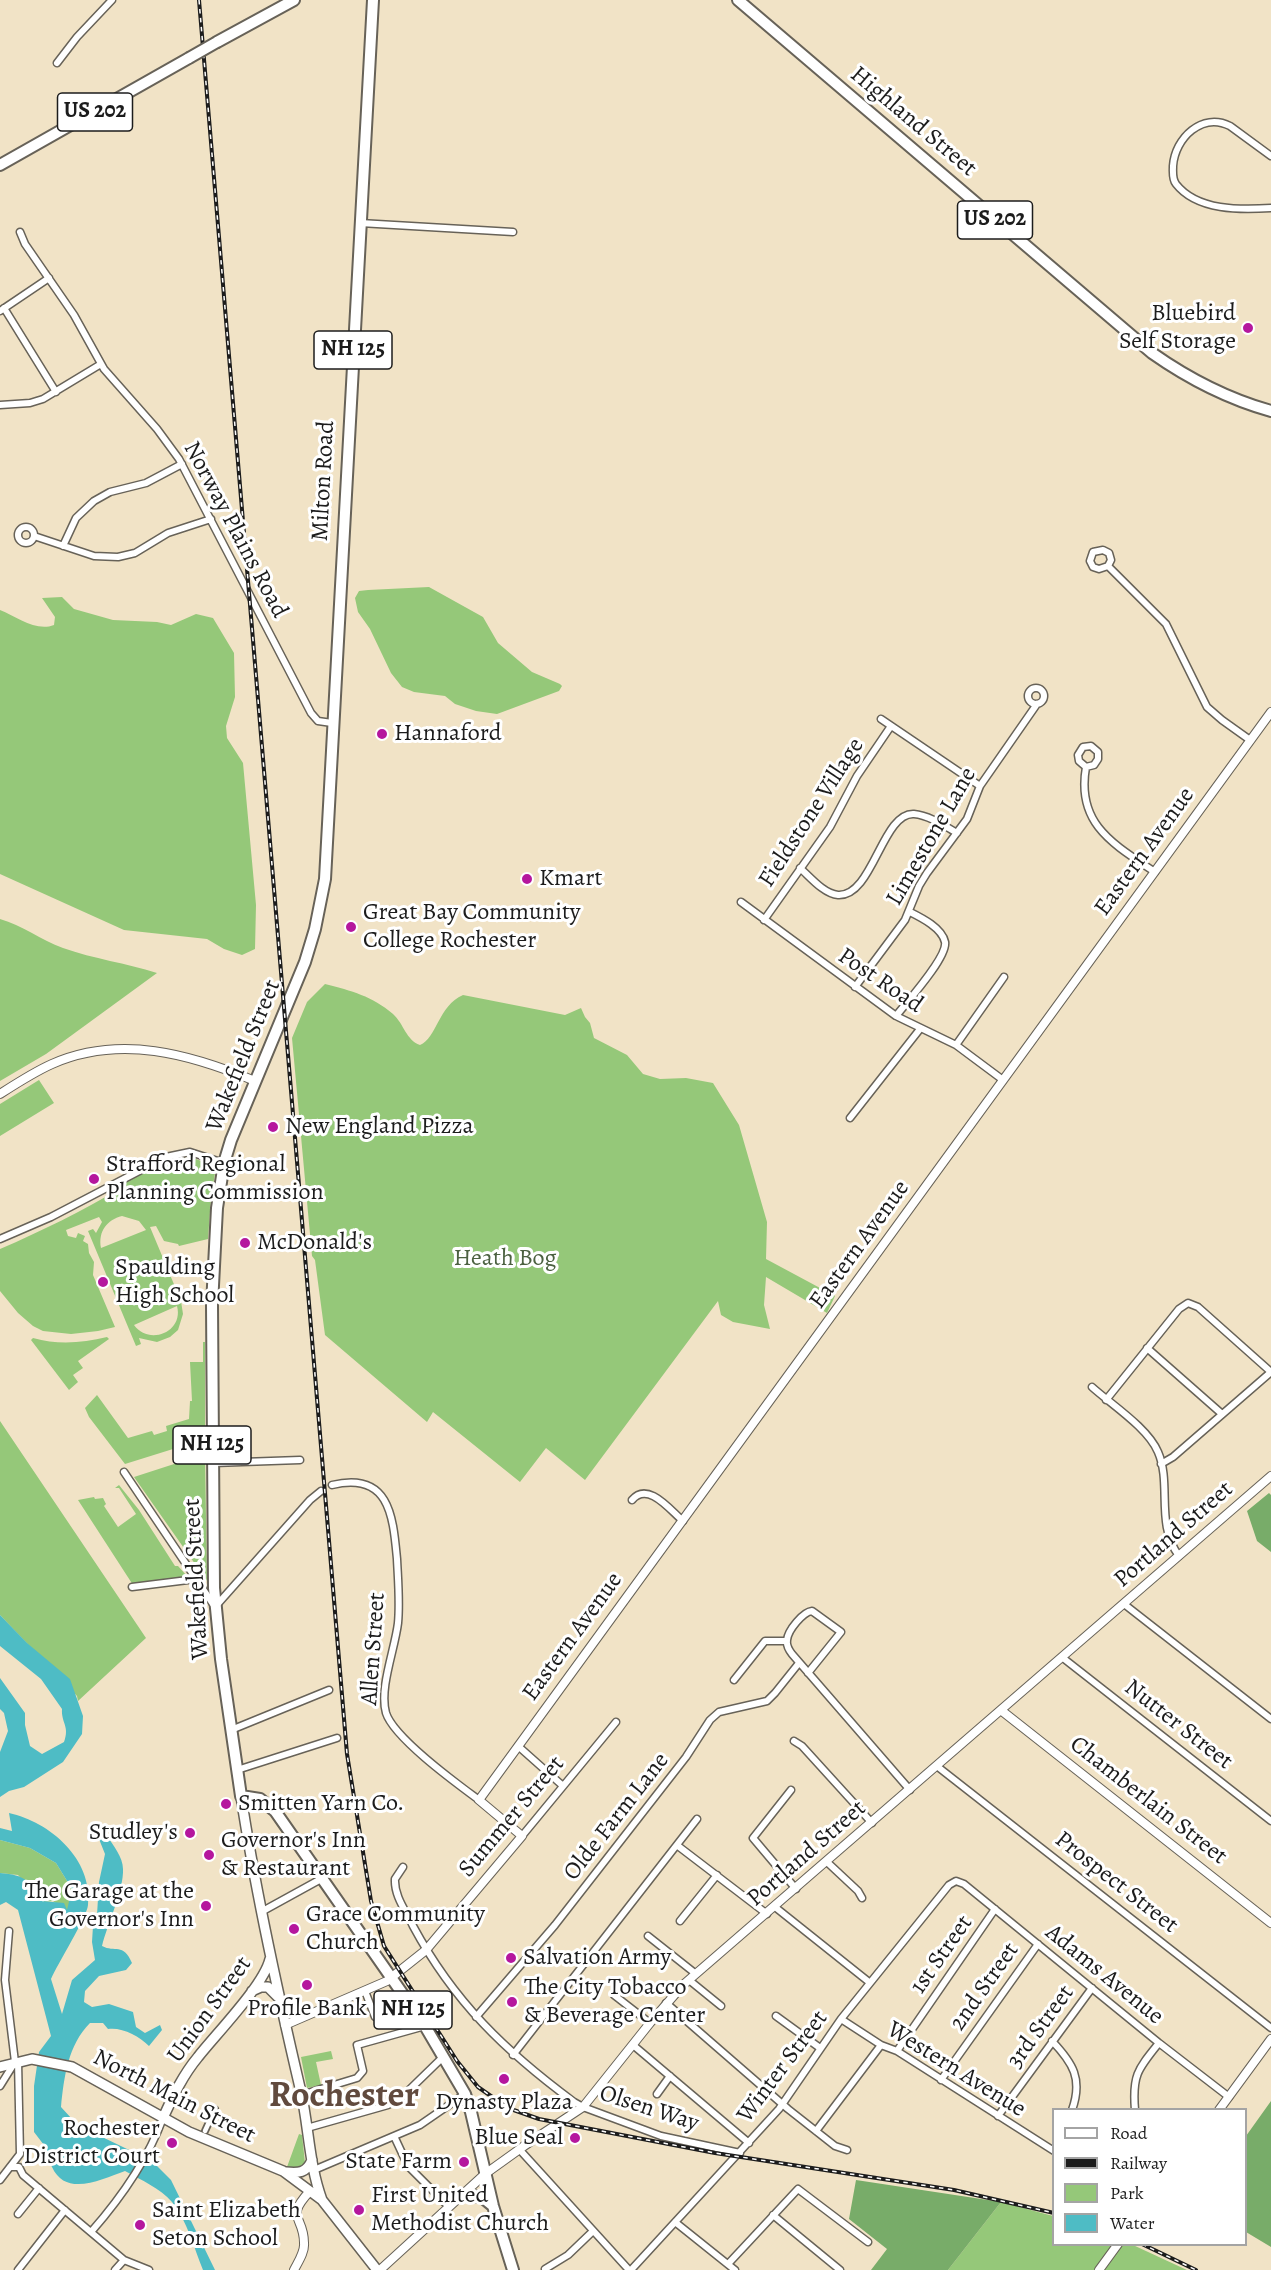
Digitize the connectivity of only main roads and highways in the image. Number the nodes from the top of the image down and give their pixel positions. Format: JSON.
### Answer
{"nodes":[{"id":1,"x":282,"y":0,"type":"edge"},
{"id":2,"x":294,"y":0,"type":"edge"},
{"id":3,"x":373,"y":0,"type":"edge"},
{"id":4,"x":738,"y":0,"type":"edge"},
{"id":5,"x":261,"y":19,"type":"junction"},
{"id":6,"x":0,"y":165,"type":"edge"},
{"id":7,"x":1271,"y":411,"type":"edge"},
{"id":8,"x":305,"y":962,"type":"joint"},
{"id":9,"x":241,"y":1796,"type":"junction"},
{"id":10,"x":271,"y":1956,"type":"junction"},
{"id":11,"x":250,"y":1992,"type":"junction"},
{"id":12,"x":279,"y":1999,"type":"junction"},
{"id":13,"x":0,"y":2067,"type":"edge"},
{"id":14,"x":163,"y":2118,"type":"junction"},
{"id":15,"x":313,"y":2165,"type":"junction"},
{"id":16,"x":283,"y":2171,"type":"junction"},
{"id":17,"x":462,"y":2195,"type":"road end"},
{"id":18,"x":322,"y":2200,"type":"junction"},
{"id":19,"x":493,"y":2206,"type":"junction"},
{"id":20,"x":378,"y":2270,"type":"edge"},
{"id":21,"x":513,"y":2270,"type":"edge"}],
"edges":[{"from":1,"to":5,"type":"main road"},
{"from":2,"to":5,"type":"main road","number":"US 202"},
{"from":3,"to":8,"type":"main road","name":"Milton Road","number":"NH 125"},
{"from":4,"to":7,"type":"main road","name":"Highland Street","number":"US 202"},
{"from":5,"to":6,"type":"main road","number":"US 202","bridge":true},
{"from":8,"to":9,"type":"main road","name":"Wakefield Street","number":"NH 125"},
{"from":9,"to":10,"type":"main road","name":"Wakefield Street"},
{"from":9,"to":19,"type":"main road","number":"NH 125"},
{"from":10,"to":11,"type":"main road","name":"Union Street"},
{"from":10,"to":12,"type":"main road","name":"Wakefield Street"},
{"from":11,"to":12,"type":"main road"},
{"from":11,"to":14,"type":"main road","name":"Union Street"},
{"from":12,"to":15,"type":"main road","name":"Wakefield Street"},
{"from":13,"to":14,"type":"main road","name":"North Main Street"},
{"from":14,"to":16,"type":"main road","name":"North Main Street"},
{"from":15,"to":16,"type":"main road"},
{"from":15,"to":18,"type":"main road","name":"Wakefield Street"},
{"from":16,"to":18,"type":"main road","name":"North Main Street"},
{"from":17,"to":19,"type":"main road"},
{"from":18,"to":20,"type":"main road"},
{"from":19,"to":21,"type":"main road","number":"NH 125"}]}
